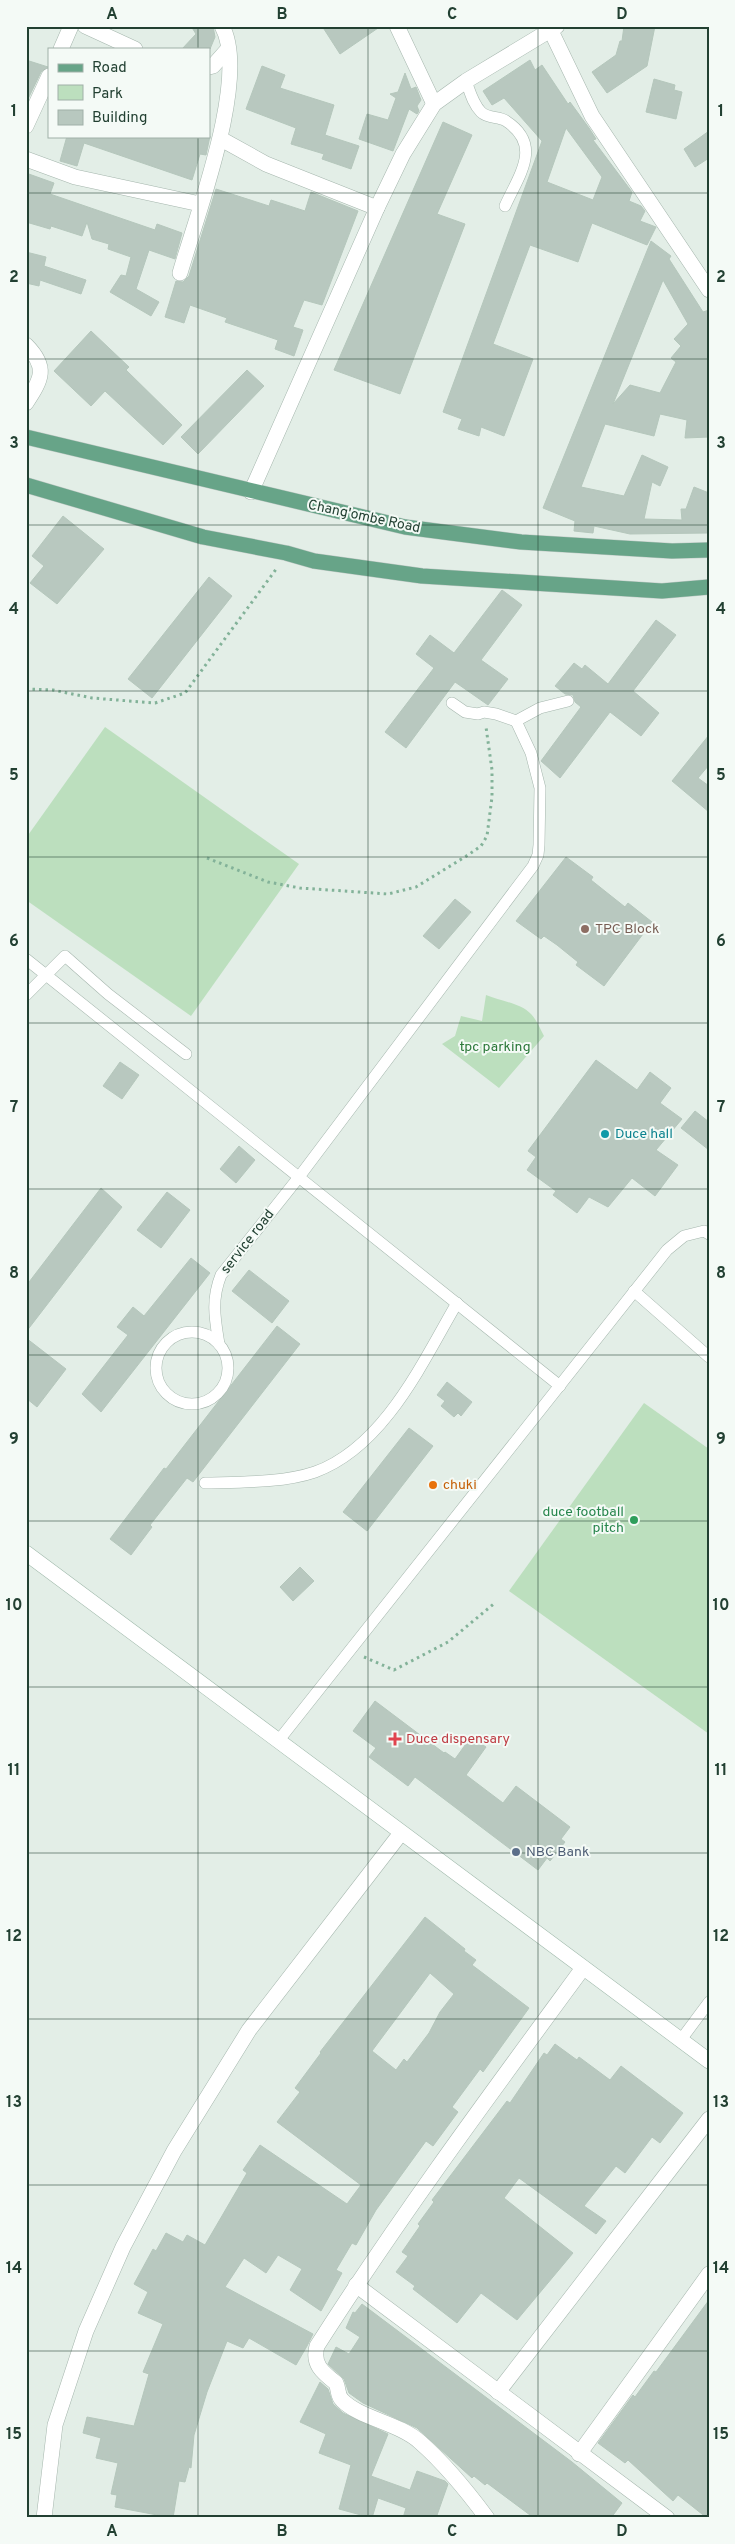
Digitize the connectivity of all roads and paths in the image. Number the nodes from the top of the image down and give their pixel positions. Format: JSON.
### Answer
{"nodes":[{"id":1,"x":71,"y":26,"type":"edge"},
{"id":2,"x":85,"y":26,"type":"edge"},
{"id":3,"x":222,"y":26,"type":"edge"},
{"id":4,"x":397,"y":26,"type":"edge"},
{"id":5,"x":554,"y":29,"type":"edge"},
{"id":6,"x":61,"y":48,"type":"edge"},
{"id":7,"x":133,"y":48,"type":"edge"},
{"id":8,"x":228,"y":49,"type":"junction"},
{"id":9,"x":210,"y":67,"type":"edge"},
{"id":10,"x":48,"y":78,"type":"edge"},
{"id":11,"x":466,"y":81,"type":"junction"},
{"id":12,"x":434,"y":104,"type":"junction"},
{"id":13,"x":26,"y":126,"type":"edge"},
{"id":14,"x":221,"y":139,"type":"junction"},
{"id":15,"x":26,"y":159,"type":"edge"},
{"id":16,"x":200,"y":204,"type":"junction"},
{"id":17,"x":505,"y":206,"type":"dead end"},
{"id":18,"x":376,"y":208,"type":"junction"},
{"id":19,"x":180,"y":273,"type":"dead end"},
{"id":20,"x":709,"y":290,"type":"edge"},
{"id":21,"x":26,"y":345,"type":"edge"},
{"id":22,"x":26,"y":403,"type":"edge"},
{"id":23,"x":26,"y":437,"type":"edge"},
{"id":24,"x":26,"y":485,"type":"edge"},
{"id":25,"x":251,"y":492,"type":"junction"},
{"id":26,"x":709,"y":550,"type":"edge"},
{"id":27,"x":286,"y":553,"type":"junction"},
{"id":28,"x":709,"y":587,"type":"edge"},
{"id":29,"x":26,"y":689,"type":"edge"},
{"id":30,"x":568,"y":701,"type":"dead end"},
{"id":31,"x":452,"y":703,"type":"dead end"},
{"id":32,"x":478,"y":714,"type":"junction"},
{"id":33,"x":516,"y":721,"type":"junction"},
{"id":34,"x":207,"y":858,"type":"dead end"},
{"id":35,"x":26,"y":959,"type":"edge"},
{"id":36,"x":47,"y":975,"type":"junction"},
{"id":37,"x":26,"y":995,"type":"edge"},
{"id":38,"x":186,"y":1054,"type":"dead end"},
{"id":39,"x":299,"y":1176,"type":"junction"},
{"id":40,"x":709,"y":1234,"type":"edge"},
{"id":41,"x":634,"y":1292,"type":"junction"},
{"id":42,"x":457,"y":1303,"type":"junction"},
{"id":43,"x":220,"y":1344,"type":"junction"},
{"id":44,"x":709,"y":1358,"type":"edge"},
{"id":45,"x":560,"y":1386,"type":"junction"},
{"id":46,"x":205,"y":1483,"type":"dead end"},
{"id":47,"x":26,"y":1553,"type":"edge"},
{"id":48,"x":496,"y":1602,"type":"dead end"},
{"id":49,"x":350,"y":1651,"type":"junction"},
{"id":50,"x":279,"y":1740,"type":"junction"},
{"id":51,"x":401,"y":1833,"type":"junction"},
{"id":52,"x":583,"y":1968,"type":"junction"},
{"id":53,"x":709,"y":2002,"type":"edge"},
{"id":54,"x":680,"y":2041,"type":"junction"},
{"id":55,"x":709,"y":2061,"type":"edge"},
{"id":56,"x":709,"y":2119,"type":"edge"},
{"id":57,"x":709,"y":2274,"type":"edge"},
{"id":58,"x":356,"y":2284,"type":"junction"},
{"id":59,"x":498,"y":2392,"type":"junction"},
{"id":60,"x":579,"y":2454,"type":"junction"},
{"id":61,"x":44,"y":2518,"type":"edge"},
{"id":62,"x":487,"y":2518,"type":"edge"},
{"id":63,"x":667,"y":2518,"type":"edge"}],
"edges":[{"from":1,"to":6,"type":"street"},
{"from":2,"to":7,"type":"street"},
{"from":3,"to":8,"type":"street"},
{"from":4,"to":12,"type":"street"},
{"from":5,"to":11,"type":"street"},
{"from":5,"to":20,"type":"street"},
{"from":8,"to":9,"type":"street"},
{"from":8,"to":14,"type":"street"},
{"from":10,"to":13,"type":"street"},
{"from":11,"to":12,"type":"street"},
{"from":11,"to":17,"type":"lane"},
{"from":12,"to":18,"type":"street"},
{"from":14,"to":16,"type":"street"},
{"from":14,"to":18,"type":"street"},
{"from":15,"to":16,"type":"street"},
{"from":16,"to":19,"type":"street"},
{"from":18,"to":25,"type":"street"},
{"from":21,"to":22,"type":"street"},
{"from":23,"to":25,"type":"main road","name":"Chang'ombe Road"},
{"from":24,"to":27,"type":"main road"},
{"from":25,"to":26,"type":"main road","name":"Chang'ombe Road"},
{"from":27,"to":28,"type":"main road"},
{"from":27,"to":29,"type":"path"},
{"from":30,"to":33,"type":"lane"},
{"from":31,"to":32,"type":"lane"},
{"from":32,"to":33,"type":"lane"},
{"from":32,"to":34,"type":"path"},
{"from":33,"to":39,"type":"lane","name":"service road"},
{"from":35,"to":36,"type":"lane"},
{"from":36,"to":37,"type":"lane"},
{"from":36,"to":38,"type":"lane"},
{"from":36,"to":39,"type":"lane"},
{"from":39,"to":42,"type":"lane"},
{"from":39,"to":43,"type":"lane","name":"service road"},
{"from":40,"to":41,"type":"lane"},
{"from":41,"to":44,"type":"lane"},
{"from":41,"to":45,"type":"lane"},
{"from":42,"to":45,"type":"lane"},
{"from":42,"to":46,"type":"lane"},
{"from":43,"to":43,"type":"lane","name":"service road"},
{"from":45,"to":49,"type":"lane"},
{"from":47,"to":50,"type":"street"},
{"from":48,"to":49,"type":"path"},
{"from":49,"to":50,"type":"lane"},
{"from":50,"to":51,"type":"street"},
{"from":51,"to":52,"type":"street"},
{"from":51,"to":61,"type":"street"},
{"from":52,"to":54,"type":"street"},
{"from":52,"to":58,"type":"street"},
{"from":53,"to":54,"type":"lane"},
{"from":54,"to":55,"type":"street"},
{"from":56,"to":59,"type":"street"},
{"from":57,"to":60,"type":"street"},
{"from":58,"to":59,"type":"street"},
{"from":58,"to":62,"type":"street"},
{"from":59,"to":60,"type":"street"},
{"from":60,"to":63,"type":"street"}]}
